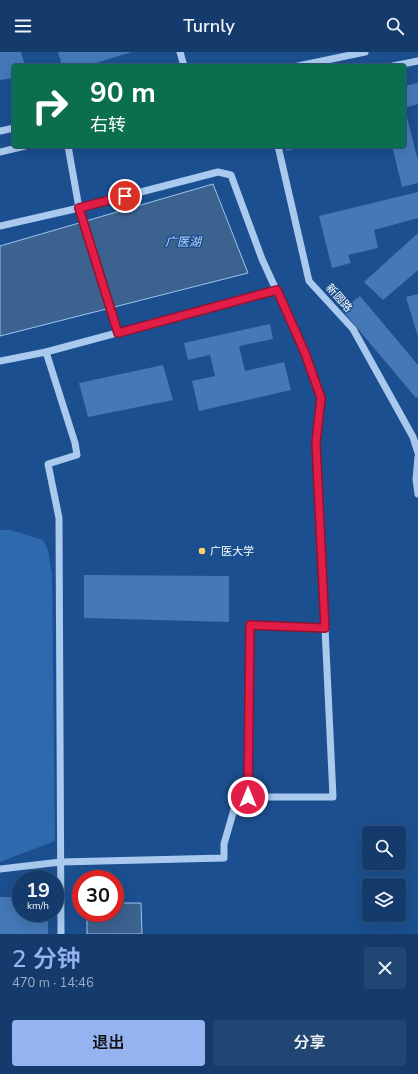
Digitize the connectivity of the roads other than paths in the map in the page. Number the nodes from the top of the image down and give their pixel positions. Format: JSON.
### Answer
{"nodes":[{"id":1,"x":180,"y":52,"type":"edge"},
{"id":2,"x":365,"y":52,"type":"edge"},
{"id":3,"x":418,"y":60,"type":"edge"},
{"id":4,"x":183,"y":64,"type":"edge"},
{"id":5,"x":308,"y":64,"type":"edge"},
{"id":6,"x":401,"y":64,"type":"edge"},
{"id":7,"x":12,"y":128,"type":"edge"},
{"id":8,"x":0,"y":131,"type":"edge"},
{"id":9,"x":17,"y":148,"type":"edge"},
{"id":10,"x":68,"y":148,"type":"edge"},
{"id":11,"x":278,"y":148,"type":"edge"},
{"id":12,"x":0,"y":152,"type":"edge"},
{"id":13,"x":79,"y":208,"type":"junction"},
{"id":14,"x":0,"y":226,"type":"edge"},
{"id":15,"x":277,"y":290,"type":"junction"},
{"id":16,"x":118,"y":333,"type":"junction"},
{"id":17,"x":46,"y":352,"type":"junction"},
{"id":18,"x":0,"y":361,"type":"edge"},
{"id":19,"x":418,"y":453,"type":"edge"},
{"id":20,"x":418,"y":457,"type":"edge"},
{"id":21,"x":418,"y":494,"type":"edge"},
{"id":22,"x":325,"y":628,"type":"junction"},
{"id":23,"x":248,"y":797,"type":"junction"},
{"id":24,"x":61,"y":862,"type":"junction"},
{"id":25,"x":0,"y":870,"type":"edge"},
{"id":26,"x":61,"y":934,"type":"edge"}],
"edges":[{"from":1,"to":4,"type":"street"},
{"from":2,"to":5,"type":"street"},
{"from":3,"to":6,"type":"street"},
{"from":7,"to":8,"type":"street"},
{"from":9,"to":12,"type":"street"},
{"from":10,"to":13,"type":"street"},
{"from":11,"to":19,"type":"street","name":"新圆路"},
{"from":13,"to":14,"type":"street"},
{"from":13,"to":15,"type":"street"},
{"from":13,"to":16,"type":"street"},
{"from":15,"to":16,"type":"street"},
{"from":15,"to":22,"type":"street"},
{"from":16,"to":17,"type":"street"},
{"from":17,"to":18,"type":"street"},
{"from":17,"to":24,"type":"street"},
{"from":20,"to":21,"type":"street"},
{"from":22,"to":23,"type":"street"},
{"from":22,"to":23,"type":"street"},
{"from":23,"to":24,"type":"street"},
{"from":24,"to":25,"type":"street"},
{"from":24,"to":26,"type":"street"}]}
